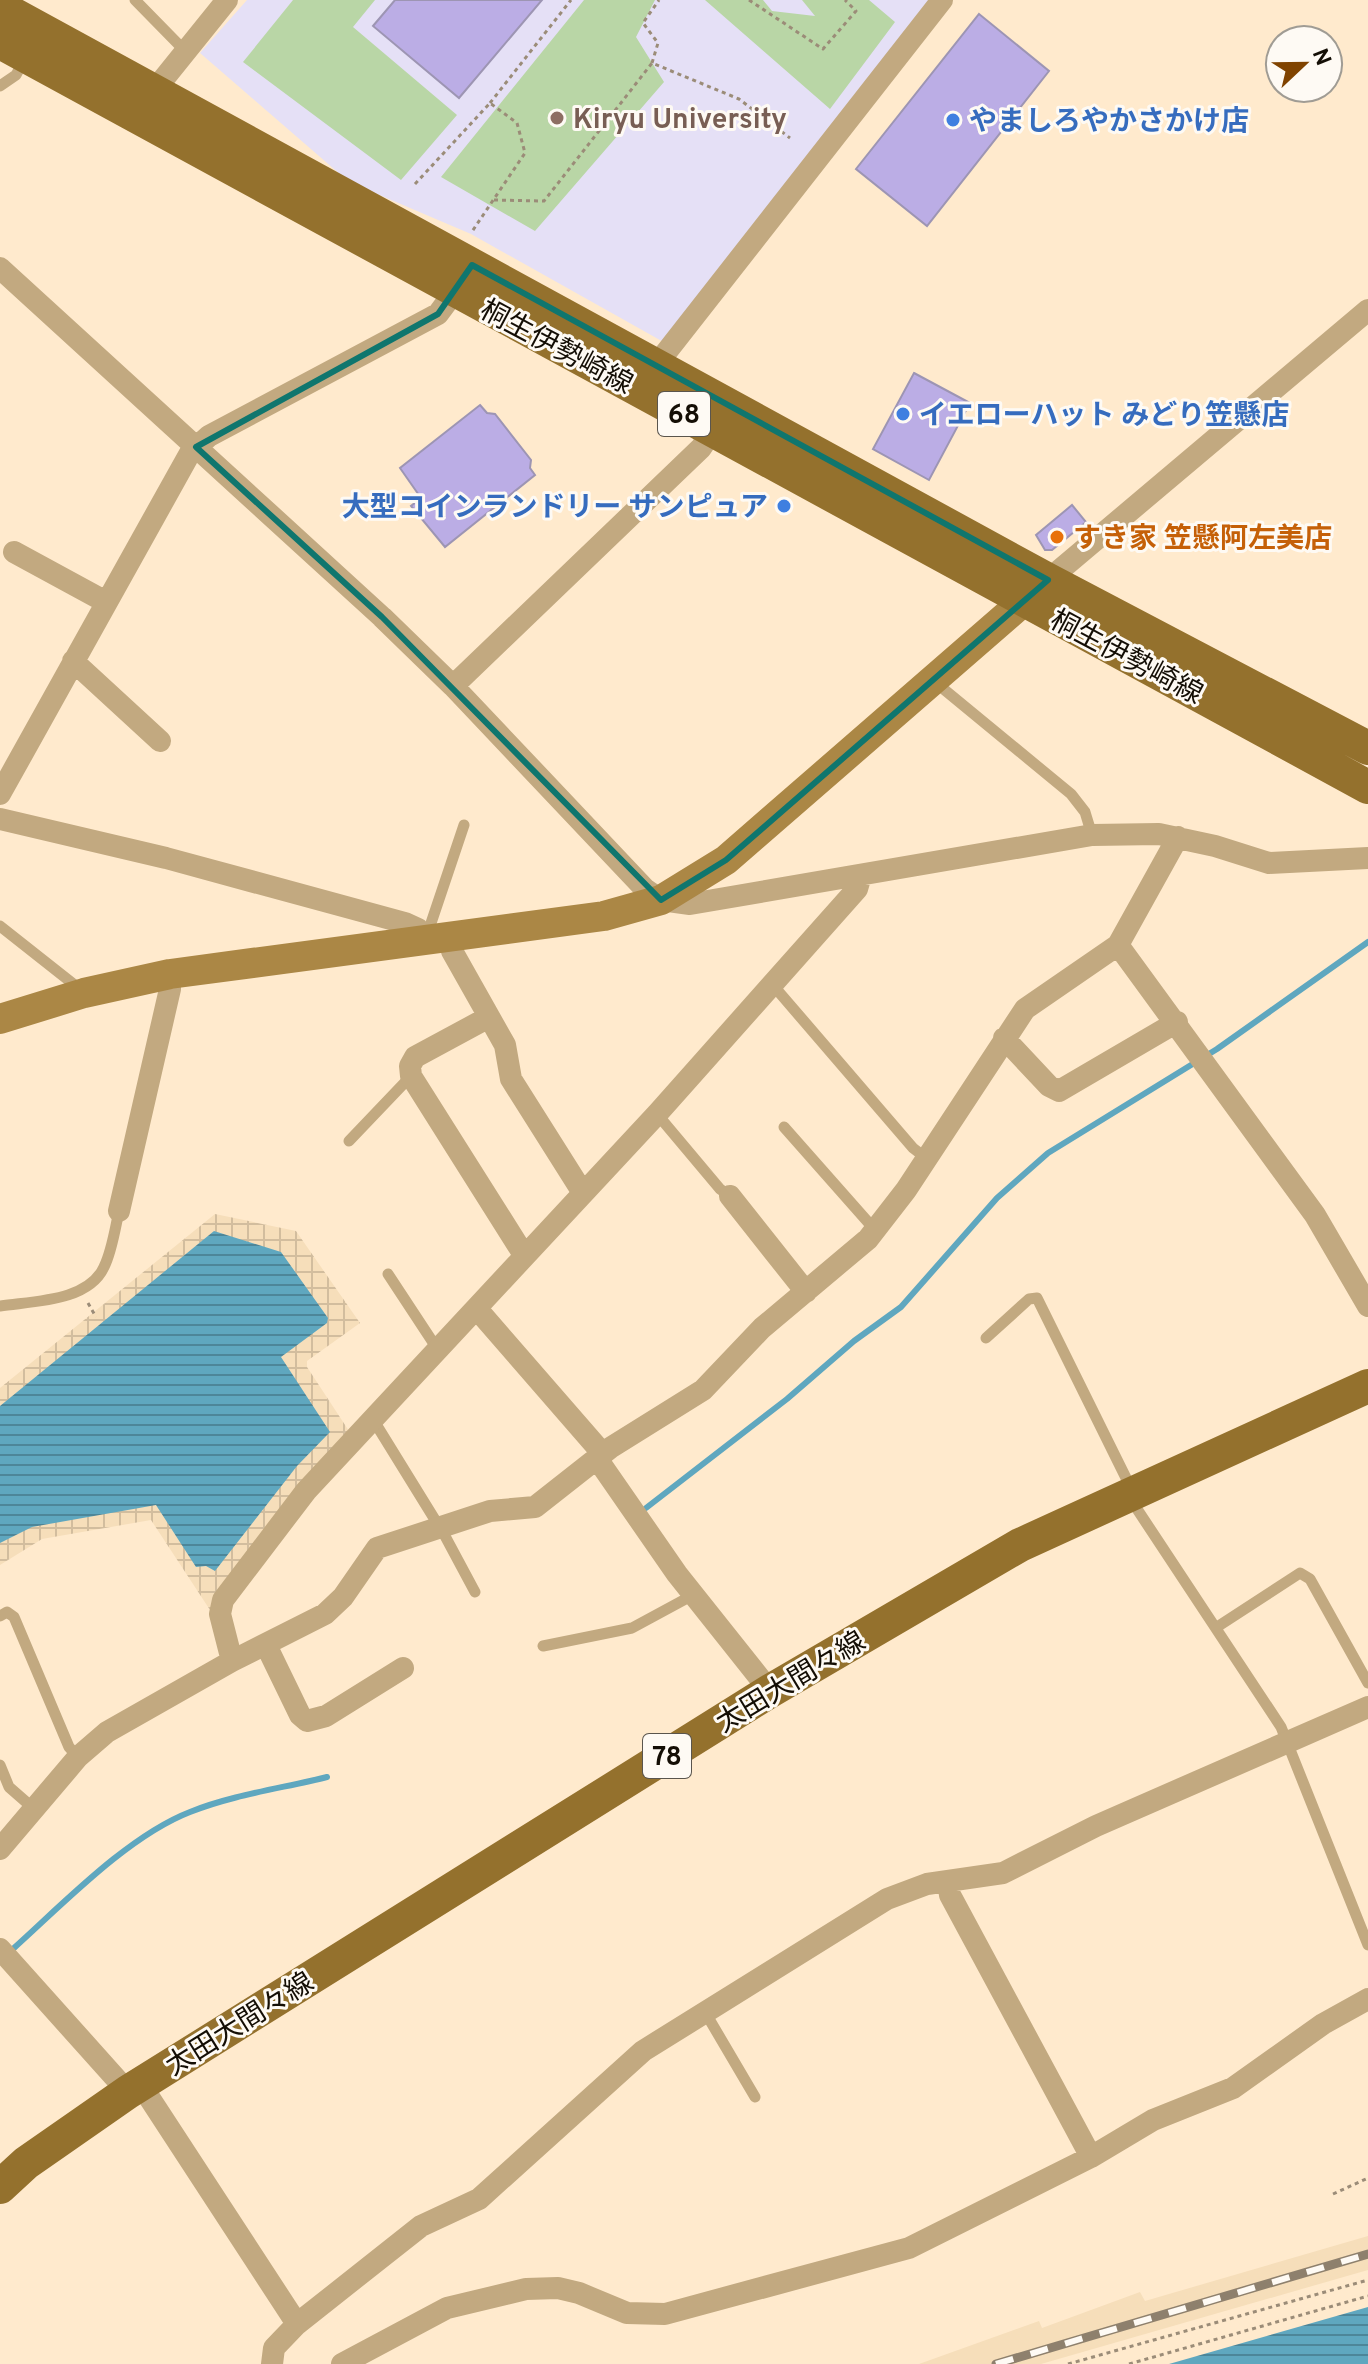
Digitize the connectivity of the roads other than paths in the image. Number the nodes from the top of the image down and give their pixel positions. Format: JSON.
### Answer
{"nodes":[{"id":1,"x":135,"y":0,"type":"edge"},
{"id":2,"x":227,"y":0,"type":"edge"},
{"id":3,"x":942,"y":0,"type":"edge"},
{"id":4,"x":0,"y":7,"type":"edge"},
{"id":5,"x":13,"y":49,"type":"edge"},
{"id":6,"x":186,"y":52,"type":"junction"},
{"id":7,"x":0,"y":86,"type":"edge"},
{"id":8,"x":153,"y":92,"type":"junction"},
{"id":9,"x":468,"y":266,"type":"junction"},
{"id":10,"x":0,"y":268,"type":"edge"},
{"id":11,"x":1368,"y":310,"type":"edge"},
{"id":12,"x":657,"y":364,"type":"junction"},
{"id":13,"x":713,"y":430,"type":"junction"},
{"id":14,"x":196,"y":447,"type":"junction"},
{"id":15,"x":14,"y":552,"type":"dead end"},
{"id":16,"x":1036,"y":591,"type":"junction"},
{"id":17,"x":106,"y":602,"type":"junction"},
{"id":18,"x":73,"y":661,"type":"junction"},
{"id":19,"x":932,"y":679,"type":"junction"},
{"id":20,"x":453,"y":686,"type":"junction"},
{"id":21,"x":160,"y":741,"type":"dead end"},
{"id":22,"x":1368,"y":748,"type":"edge"},
{"id":23,"x":1368,"y":787,"type":"edge"},
{"id":24,"x":0,"y":794,"type":"edge"},
{"id":25,"x":0,"y":819,"type":"edge"},
{"id":26,"x":464,"y":825,"type":"dead end"},
{"id":27,"x":1092,"y":835,"type":"junction"},
{"id":28,"x":1178,"y":837,"type":"junction"},
{"id":29,"x":1368,"y":858,"type":"edge"},
{"id":30,"x":861,"y":875,"type":"junction"},
{"id":31,"x":661,"y":900,"type":"junction"},
{"id":32,"x":0,"y":926,"type":"edge"},
{"id":33,"x":437,"y":938,"type":"junction"},
{"id":34,"x":1118,"y":945,"type":"junction"},
{"id":35,"x":170,"y":974,"type":"junction"},
{"id":36,"x":772,"y":984,"type":"junction"},
{"id":37,"x":84,"y":993,"type":"junction"},
{"id":38,"x":489,"y":1017,"type":"junction"},
{"id":39,"x":0,"y":1019,"type":"edge"},
{"id":40,"x":1177,"y":1022,"type":"junction"},
{"id":41,"x":1004,"y":1038,"type":"junction"},
{"id":42,"x":411,"y":1076,"type":"junction"},
{"id":43,"x":657,"y":1114,"type":"junction"},
{"id":44,"x":784,"y":1127,"type":"dead end"},
{"id":45,"x":349,"y":1141,"type":"dead end"},
{"id":46,"x":926,"y":1158,"type":"junction"},
{"id":47,"x":583,"y":1193,"type":"junction"},
{"id":48,"x":730,"y":1196,"type":"joint"},
{"id":49,"x":119,"y":1211,"type":"joint"},
{"id":50,"x":875,"y":1230,"type":"junction"},
{"id":51,"x":524,"y":1255,"type":"junction"},
{"id":52,"x":388,"y":1274,"type":"dead end"},
{"id":53,"x":806,"y":1292,"type":"junction"},
{"id":54,"x":0,"y":1306,"type":"edge"},
{"id":55,"x":1368,"y":1306,"type":"edge"},
{"id":56,"x":477,"y":1309,"type":"junction"},
{"id":57,"x":986,"y":1338,"type":"dead end"},
{"id":58,"x":439,"y":1351,"type":"junction"},
{"id":59,"x":1368,"y":1386,"type":"edge"},
{"id":60,"x":374,"y":1421,"type":"junction"},
{"id":61,"x":600,"y":1457,"type":"junction"},
{"id":62,"x":1129,"y":1493,"type":"junction"},
{"id":63,"x":439,"y":1530,"type":"junction"},
{"id":64,"x":475,"y":1592,"type":"dead end"},
{"id":65,"x":693,"y":1595,"type":"junction"},
{"id":66,"x":0,"y":1616,"type":"edge"},
{"id":67,"x":1217,"y":1627,"type":"junction"},
{"id":68,"x":266,"y":1645,"type":"junction"},
{"id":69,"x":543,"y":1646,"type":"dead end"},
{"id":70,"x":232,"y":1661,"type":"junction"},
{"id":71,"x":403,"y":1668,"type":"dead end"},
{"id":72,"x":1368,"y":1683,"type":"edge"},
{"id":73,"x":770,"y":1691,"type":"junction"},
{"id":74,"x":1368,"y":1707,"type":"edge"},
{"id":75,"x":1289,"y":1741,"type":"junction"},
{"id":76,"x":78,"y":1757,"type":"junction"},
{"id":77,"x":0,"y":1765,"type":"edge"},
{"id":78,"x":33,"y":1808,"type":"junction"},
{"id":79,"x":0,"y":1849,"type":"edge"},
{"id":80,"x":948,"y":1882,"type":"junction"},
{"id":81,"x":1368,"y":1945,"type":"edge"},
{"id":82,"x":0,"y":1949,"type":"edge"},
{"id":83,"x":1368,"y":1999,"type":"edge"},
{"id":84,"x":705,"y":2012,"type":"junction"},
{"id":85,"x":134,"y":2089,"type":"junction"},
{"id":86,"x":755,"y":2097,"type":"dead end"},
{"id":87,"x":1091,"y":2157,"type":"junction"},
{"id":88,"x":0,"y":2187,"type":"edge"},
{"id":89,"x":297,"y":2324,"type":"junction"},
{"id":90,"x":272,"y":2364,"type":"edge"},
{"id":91,"x":342,"y":2364,"type":"edge"}],
"edges":[{"from":1,"to":6,"type":"lane"},
{"from":2,"to":6,"type":"street"},
{"from":3,"to":12,"type":"street"},
{"from":4,"to":8,"type":"main road","name":"桐生伊勢崎線","number":"68"},
{"from":5,"to":7,"type":"lane"},
{"from":5,"to":9,"type":"main road","name":"桐生伊勢崎線","number":"68"},
{"from":6,"to":8,"type":"street"},
{"from":8,"to":9,"type":"main road","name":"桐生伊勢崎線","number":"68"},
{"from":9,"to":12,"type":"main road","name":"桐生伊勢崎線","number":"68"},
{"from":9,"to":13,"type":"main road","name":"桐生伊勢崎線","number":"68"},
{"from":9,"to":14,"type":"street"},
{"from":10,"to":14,"type":"street"},
{"from":11,"to":16,"type":"street"},
{"from":12,"to":16,"type":"main road","name":"桐生伊勢崎線","number":"68"},
{"from":13,"to":16,"type":"main road","name":"桐生伊勢崎線","number":"68"},
{"from":13,"to":20,"type":"street"},
{"from":14,"to":17,"type":"street"},
{"from":14,"to":20,"type":"street"},
{"from":15,"to":17,"type":"street"},
{"from":16,"to":19,"type":"street"},
{"from":16,"to":22,"type":"main road","name":"桐生伊勢崎線","number":"68"},
{"from":16,"to":23,"type":"main road","name":"桐生伊勢崎線","number":"68"},
{"from":17,"to":18,"type":"street"},
{"from":18,"to":21,"type":"street"},
{"from":18,"to":24,"type":"street"},
{"from":19,"to":27,"type":"lane"},
{"from":19,"to":31,"type":"street"},
{"from":20,"to":31,"type":"street"},
{"from":25,"to":33,"type":"street"},
{"from":26,"to":33,"type":"lane"},
{"from":27,"to":28,"type":"street"},
{"from":27,"to":30,"type":"street"},
{"from":28,"to":29,"type":"street"},
{"from":28,"to":34,"type":"street"},
{"from":30,"to":31,"type":"street"},
{"from":30,"to":36,"type":"street"},
{"from":31,"to":33,"type":"street"},
{"from":32,"to":37,"type":"lane"},
{"from":33,"to":35,"type":"street"},
{"from":33,"to":38,"type":"street"},
{"from":34,"to":40,"type":"street"},
{"from":34,"to":41,"type":"street"},
{"from":35,"to":37,"type":"street"},
{"from":35,"to":49,"type":"street"},
{"from":36,"to":43,"type":"street"},
{"from":36,"to":46,"type":"lane"},
{"from":37,"to":39,"type":"street"},
{"from":38,"to":42,"type":"street"},
{"from":38,"to":47,"type":"street"},
{"from":40,"to":41,"type":"street"},
{"from":40,"to":55,"type":"street"},
{"from":41,"to":46,"type":"street"},
{"from":42,"to":45,"type":"lane"},
{"from":42,"to":51,"type":"street"},
{"from":43,"to":47,"type":"street"},
{"from":43,"to":48,"type":"lane"},
{"from":44,"to":50,"type":"lane"},
{"from":46,"to":50,"type":"street"},
{"from":47,"to":51,"type":"street"},
{"from":48,"to":53,"type":"street"},
{"from":49,"to":54,"type":"lane"},
{"from":50,"to":53,"type":"street"},
{"from":51,"to":56,"type":"street"},
{"from":52,"to":58,"type":"lane"},
{"from":53,"to":61,"type":"street"},
{"from":56,"to":58,"type":"street"},
{"from":56,"to":61,"type":"street"},
{"from":57,"to":62,"type":"lane"},
{"from":58,"to":60,"type":"street"},
{"from":59,"to":62,"type":"main road","name":"太田大間々線","number":"78"},
{"from":60,"to":63,"type":"lane"},
{"from":60,"to":70,"type":"street"},
{"from":61,"to":63,"type":"street"},
{"from":61,"to":65,"type":"street"},
{"from":62,"to":67,"type":"lane"},
{"from":62,"to":73,"type":"main road","name":"太田大間々線","number":"78"},
{"from":63,"to":64,"type":"lane"},
{"from":63,"to":68,"type":"street"},
{"from":65,"to":69,"type":"lane"},
{"from":65,"to":73,"type":"street"},
{"from":66,"to":76,"type":"lane"},
{"from":67,"to":72,"type":"lane"},
{"from":67,"to":75,"type":"lane"},
{"from":68,"to":70,"type":"street"},
{"from":68,"to":71,"type":"street"},
{"from":70,"to":76,"type":"street"},
{"from":73,"to":85,"type":"main road","name":"太田大間々線","number":"78"},
{"from":74,"to":75,"type":"street"},
{"from":75,"to":80,"type":"street"},
{"from":75,"to":81,"type":"lane"},
{"from":76,"to":78,"type":"street"},
{"from":77,"to":78,"type":"lane"},
{"from":78,"to":79,"type":"street"},
{"from":80,"to":84,"type":"street"},
{"from":80,"to":87,"type":"street"},
{"from":82,"to":85,"type":"street"},
{"from":83,"to":87,"type":"street"},
{"from":84,"to":86,"type":"lane"},
{"from":84,"to":89,"type":"street"},
{"from":85,"to":88,"type":"main road","name":"太田大間々線","number":"78"},
{"from":85,"to":89,"type":"street"},
{"from":87,"to":91,"type":"street"},
{"from":89,"to":90,"type":"street"}]}
